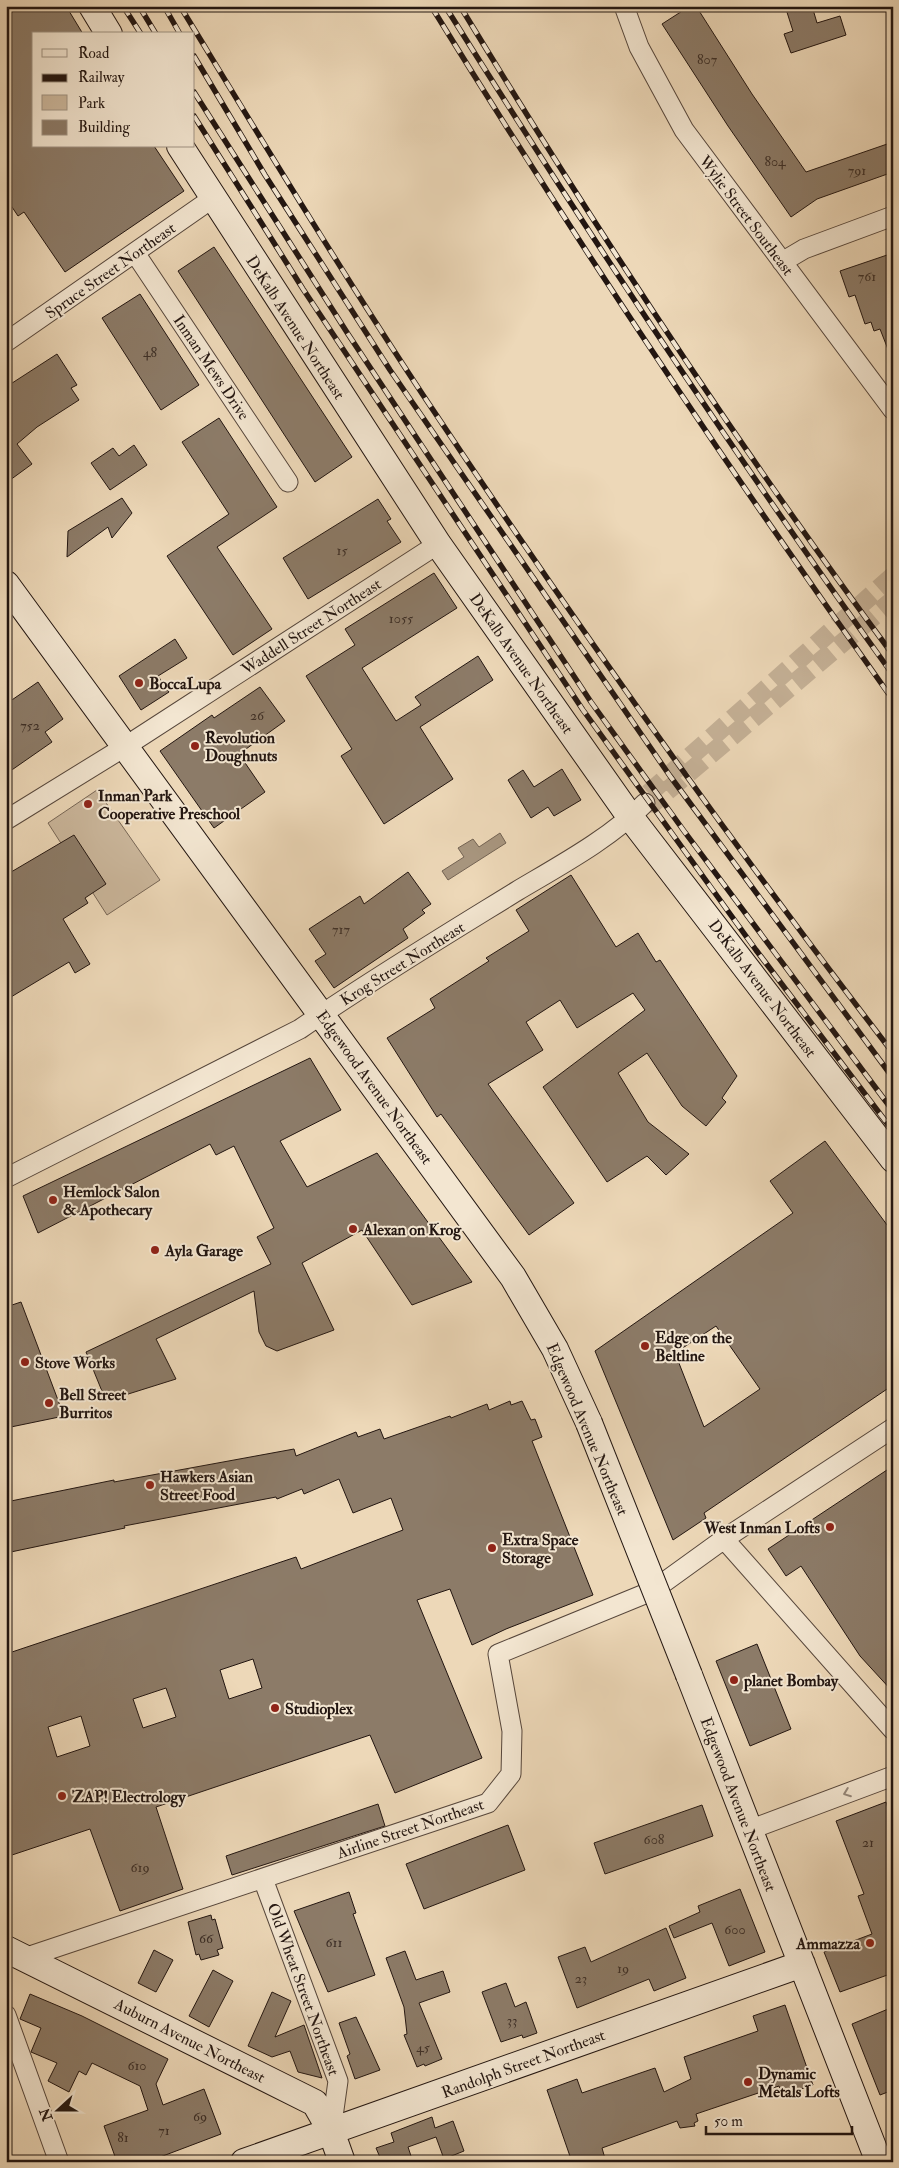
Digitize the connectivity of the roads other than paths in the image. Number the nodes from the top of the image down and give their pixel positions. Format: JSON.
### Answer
{"nodes":[{"id":1,"x":92,"y":6,"type":"edge"},
{"id":2,"x":624,"y":6,"type":"edge"},
{"id":3,"x":108,"y":32,"type":"edge"},
{"id":4,"x":181,"y":148,"type":"edge"},
{"id":5,"x":213,"y":198,"type":"junction"},
{"id":6,"x":893,"y":216,"type":"edge"},
{"id":7,"x":135,"y":253,"type":"junction"},
{"id":8,"x":782,"y":262,"type":"junction"},
{"id":9,"x":6,"y":342,"type":"edge"},
{"id":10,"x":893,"y":410,"type":"edge"},
{"id":11,"x":288,"y":482,"type":"dead end"},
{"id":12,"x":438,"y":544,"type":"junction"},
{"id":13,"x":6,"y":584,"type":"edge"},
{"id":14,"x":126,"y":746,"type":"junction"},
{"id":15,"x":638,"y":811,"type":"junction"},
{"id":16,"x":6,"y":820,"type":"edge"},
{"id":17,"x":321,"y":1014,"type":"junction"},
{"id":18,"x":893,"y":1159,"type":"edge"},
{"id":19,"x":6,"y":1178,"type":"edge"},
{"id":20,"x":893,"y":1428,"type":"edge"},
{"id":21,"x":724,"y":1539,"type":"junction"},
{"id":22,"x":893,"y":1730,"type":"edge"},
{"id":23,"x":893,"y":1776,"type":"edge"},
{"id":24,"x":750,"y":1830,"type":"junction"},
{"id":25,"x":263,"y":1879,"type":"junction"},
{"id":26,"x":15,"y":1953,"type":"edge"},
{"id":27,"x":802,"y":1964,"type":"junction"},
{"id":28,"x":6,"y":2015,"type":"edge"},
{"id":29,"x":331,"y":2131,"type":"junction"},
{"id":30,"x":59,"y":2162,"type":"edge"},
{"id":31,"x":244,"y":2162,"type":"edge"},
{"id":32,"x":342,"y":2162,"type":"edge"},
{"id":33,"x":879,"y":2162,"type":"edge"}],
"edges":[{"from":1,"to":3,"type":"main road"},
{"from":2,"to":8,"type":"street","name":"Wylie Street Southeast"},
{"from":4,"to":5,"type":"main road","name":"DeKalb Avenue Northeast"},
{"from":5,"to":7,"type":"street","name":"Spruce Street Northeast"},
{"from":5,"to":12,"type":"main road","name":"DeKalb Avenue Northeast"},
{"from":6,"to":8,"type":"street"},
{"from":7,"to":9,"type":"street","name":"Spruce Street Northeast"},
{"from":7,"to":11,"type":"street","name":"Inman Mews Drive"},
{"from":8,"to":10,"type":"street","name":"Wylie Street Southeast"},
{"from":12,"to":14,"type":"street","name":"Waddell Street Northeast"},
{"from":12,"to":15,"type":"main road","name":"DeKalb Avenue Northeast"},
{"from":13,"to":14,"type":"main road","name":"Edgewood Avenue Northeast"},
{"from":14,"to":16,"type":"street","name":"Waddell Street Northeast"},
{"from":14,"to":17,"type":"main road","name":"Edgewood Avenue Northeast"},
{"from":15,"to":17,"type":"street","name":"Krog Street Northeast"},
{"from":15,"to":18,"type":"main road","name":"DeKalb Avenue Northeast"},
{"from":17,"to":19,"type":"street","name":"Krog Street Northeast"},
{"from":17,"to":24,"type":"main road","name":"Edgewood Avenue Northeast","bridge":true},
{"from":20,"to":21,"type":"street"},
{"from":21,"to":22,"type":"street"},
{"from":21,"to":25,"type":"street","name":"Airline Street Northeast"},
{"from":23,"to":24,"type":"street","one_way":true},
{"from":24,"to":27,"type":"main road","name":"Edgewood Avenue Northeast"},
{"from":25,"to":26,"type":"street","name":"Airline Street Northeast"},
{"from":25,"to":29,"type":"street","name":"Old Wheat Street Northeast"},
{"from":26,"to":29,"type":"main road","name":"Auburn Avenue Northeast"},
{"from":27,"to":29,"type":"main road","name":"Randolph Street Northeast"},
{"from":27,"to":33,"type":"main road","name":"Edgewood Avenue Northeast"},
{"from":28,"to":30,"type":"street"},
{"from":29,"to":31,"type":"main road","name":"Randolph Street Northeast"},
{"from":29,"to":32,"type":"main road","name":"Auburn Avenue Northeast"}]}
